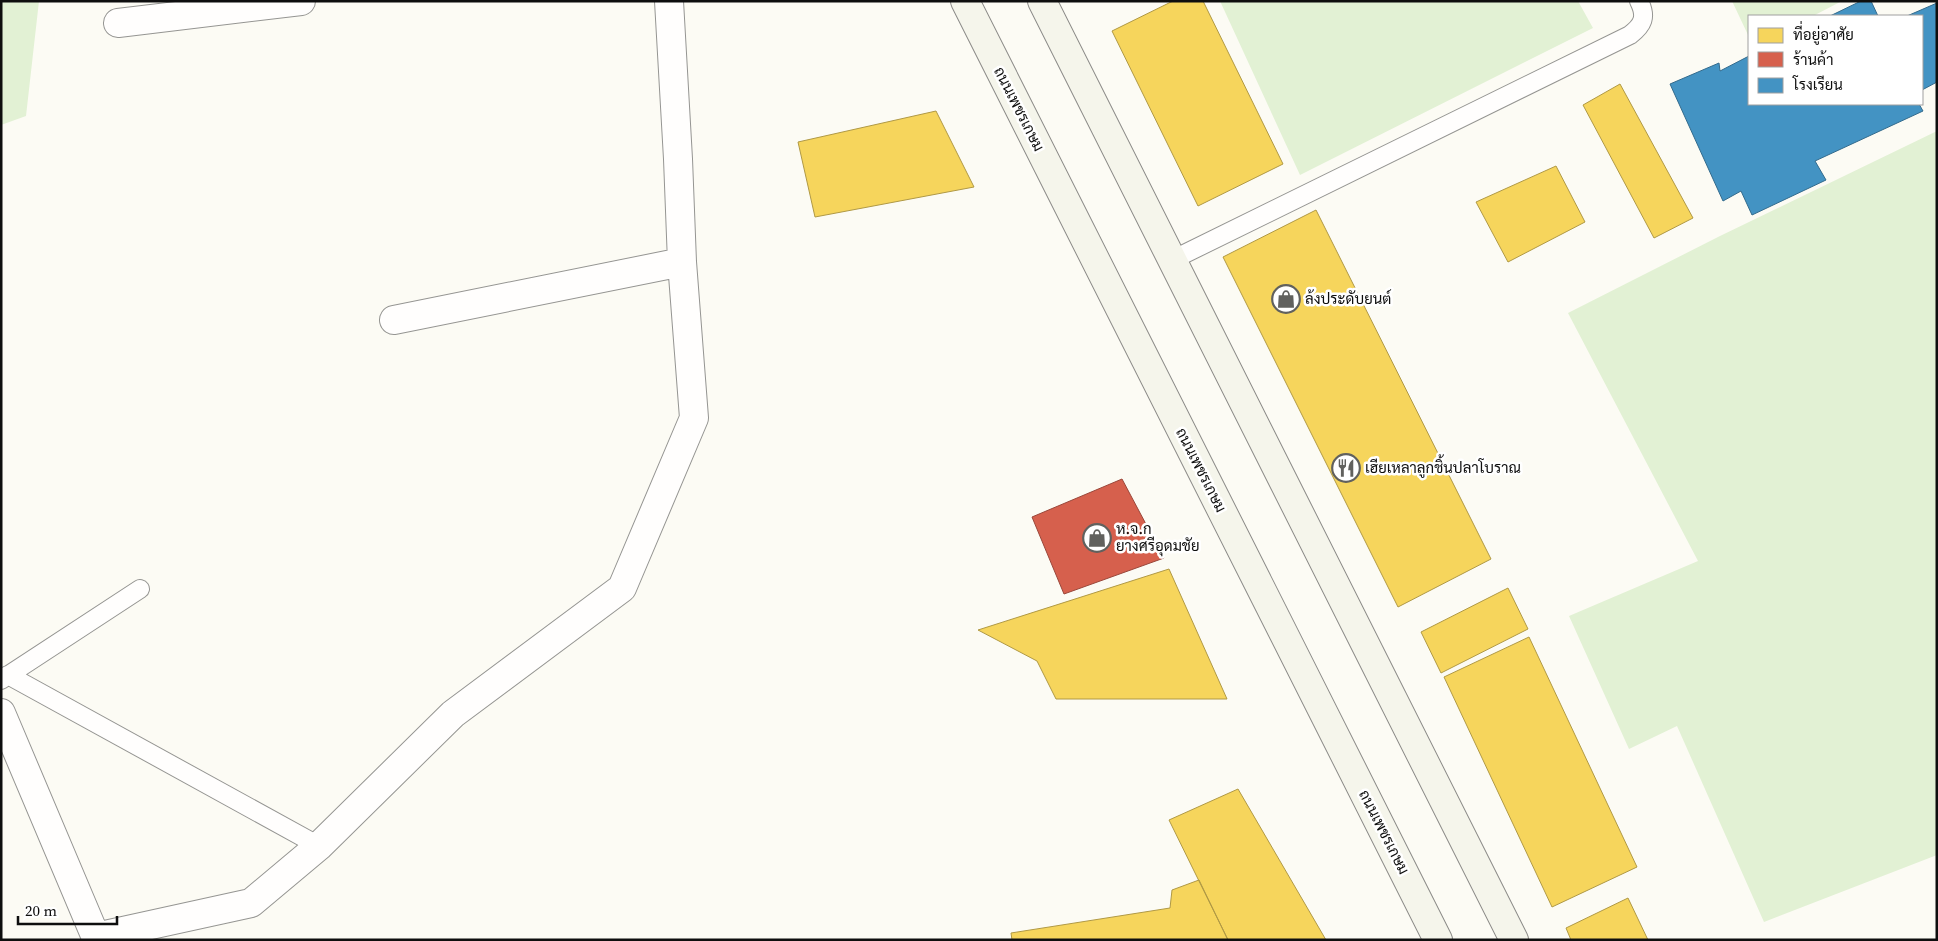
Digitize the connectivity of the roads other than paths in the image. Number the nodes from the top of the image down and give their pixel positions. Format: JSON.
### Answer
{"nodes":[{"id":1,"x":301,"y":1,"type":"edge"},
{"id":2,"x":669,"y":1,"type":"edge"},
{"id":3,"x":964,"y":1,"type":"edge"},
{"id":4,"x":1042,"y":1,"type":"edge"},
{"id":5,"x":1638,"y":1,"type":"edge"},
{"id":6,"x":118,"y":23,"type":"dead end"},
{"id":7,"x":1172,"y":260,"type":"junction"},
{"id":8,"x":682,"y":262,"type":"junction"},
{"id":9,"x":394,"y":320,"type":"dead end"},
{"id":10,"x":140,"y":589,"type":"dead end"},
{"id":11,"x":4,"y":678,"type":"edge"},
{"id":12,"x":1,"y":712,"type":"edge"},
{"id":13,"x":319,"y":846,"type":"junction"},
{"id":14,"x":97,"y":938,"type":"edge"},
{"id":15,"x":1438,"y":940,"type":"edge"},
{"id":16,"x":1514,"y":940,"type":"edge"}],
"edges":[{"from":1,"to":6,"type":"street"},
{"from":2,"to":8,"type":"street"},
{"from":3,"to":15,"type":"main road","name":"ถนนเพชรเกษม"},
{"from":4,"to":7,"type":"main road"},
{"from":5,"to":7,"type":"lane"},
{"from":7,"to":16,"type":"main road"},
{"from":8,"to":9,"type":"street"},
{"from":8,"to":13,"type":"street"},
{"from":10,"to":11,"type":"lane"},
{"from":11,"to":13,"type":"lane"},
{"from":12,"to":14,"type":"street"},
{"from":13,"to":14,"type":"street"}]}
